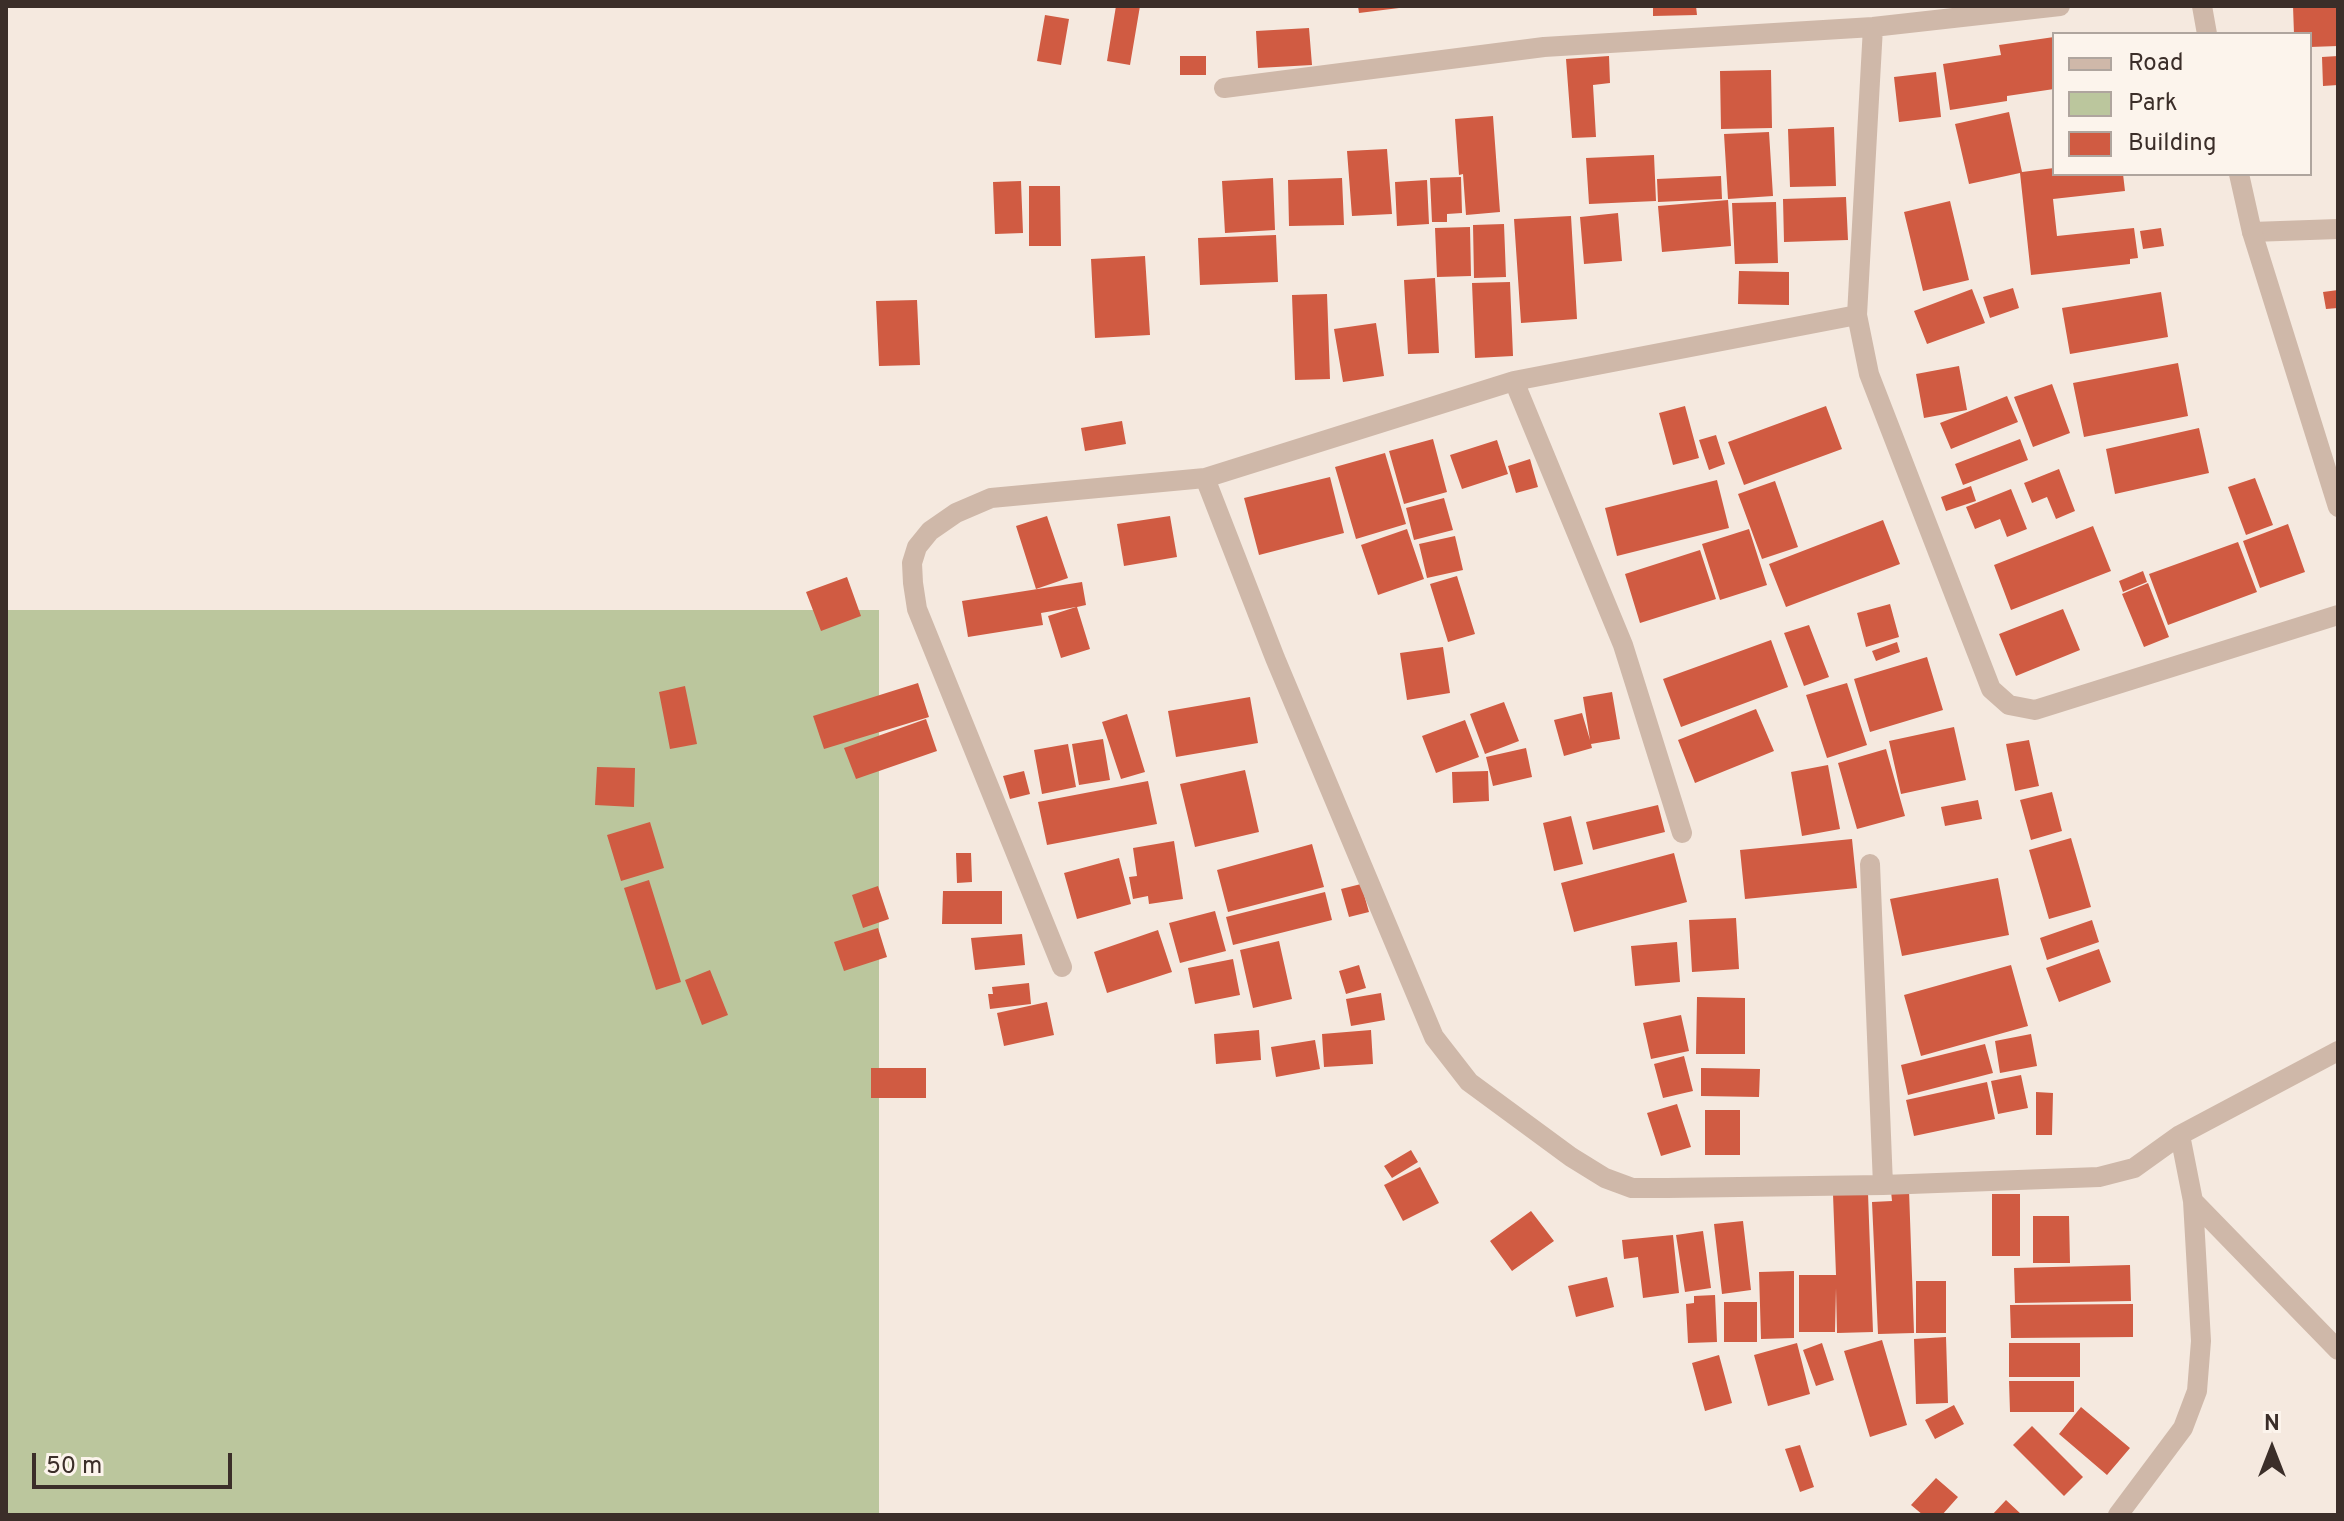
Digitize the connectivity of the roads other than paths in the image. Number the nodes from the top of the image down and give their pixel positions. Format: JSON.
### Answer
{"nodes":[{"id":1,"x":2060,"y":6,"type":"edge"},
{"id":2,"x":2202,"y":6,"type":"edge"},
{"id":3,"x":1873,"y":27,"type":"junction"},
{"id":4,"x":2207,"y":32,"type":"edge"},
{"id":5,"x":1224,"y":88,"type":"dead end"},
{"id":6,"x":2239,"y":176,"type":"edge"},
{"id":7,"x":2338,"y":229,"type":"edge"},
{"id":8,"x":2252,"y":232,"type":"junction"},
{"id":9,"x":1857,"y":315,"type":"junction"},
{"id":10,"x":1514,"y":381,"type":"junction"},
{"id":11,"x":1205,"y":478,"type":"junction"},
{"id":12,"x":2338,"y":507,"type":"edge"},
{"id":13,"x":2338,"y":615,"type":"edge"},
{"id":14,"x":1682,"y":833,"type":"dead end"},
{"id":15,"x":1870,"y":864,"type":"dead end"},
{"id":16,"x":1062,"y":967,"type":"dead end"},
{"id":17,"x":2338,"y":1051,"type":"edge"},
{"id":18,"x":2180,"y":1135,"type":"junction"},
{"id":19,"x":1883,"y":1185,"type":"junction"},
{"id":20,"x":2193,"y":1201,"type":"junction"},
{"id":21,"x":2338,"y":1350,"type":"edge"},
{"id":22,"x":2118,"y":1515,"type":"edge"}],
"edges":[{"from":1,"to":3,"type":"street"},
{"from":2,"to":4,"type":"street"},
{"from":3,"to":5,"type":"street"},
{"from":3,"to":9,"type":"street"},
{"from":6,"to":8,"type":"street"},
{"from":7,"to":8,"type":"street"},
{"from":8,"to":12,"type":"street"},
{"from":9,"to":10,"type":"street"},
{"from":9,"to":13,"type":"street"},
{"from":10,"to":11,"type":"street"},
{"from":10,"to":14,"type":"street"},
{"from":11,"to":16,"type":"street"},
{"from":11,"to":19,"type":"street"},
{"from":15,"to":19,"type":"street"},
{"from":17,"to":18,"type":"street"},
{"from":18,"to":19,"type":"street"},
{"from":18,"to":20,"type":"street"},
{"from":20,"to":21,"type":"street"},
{"from":20,"to":22,"type":"street"}]}
